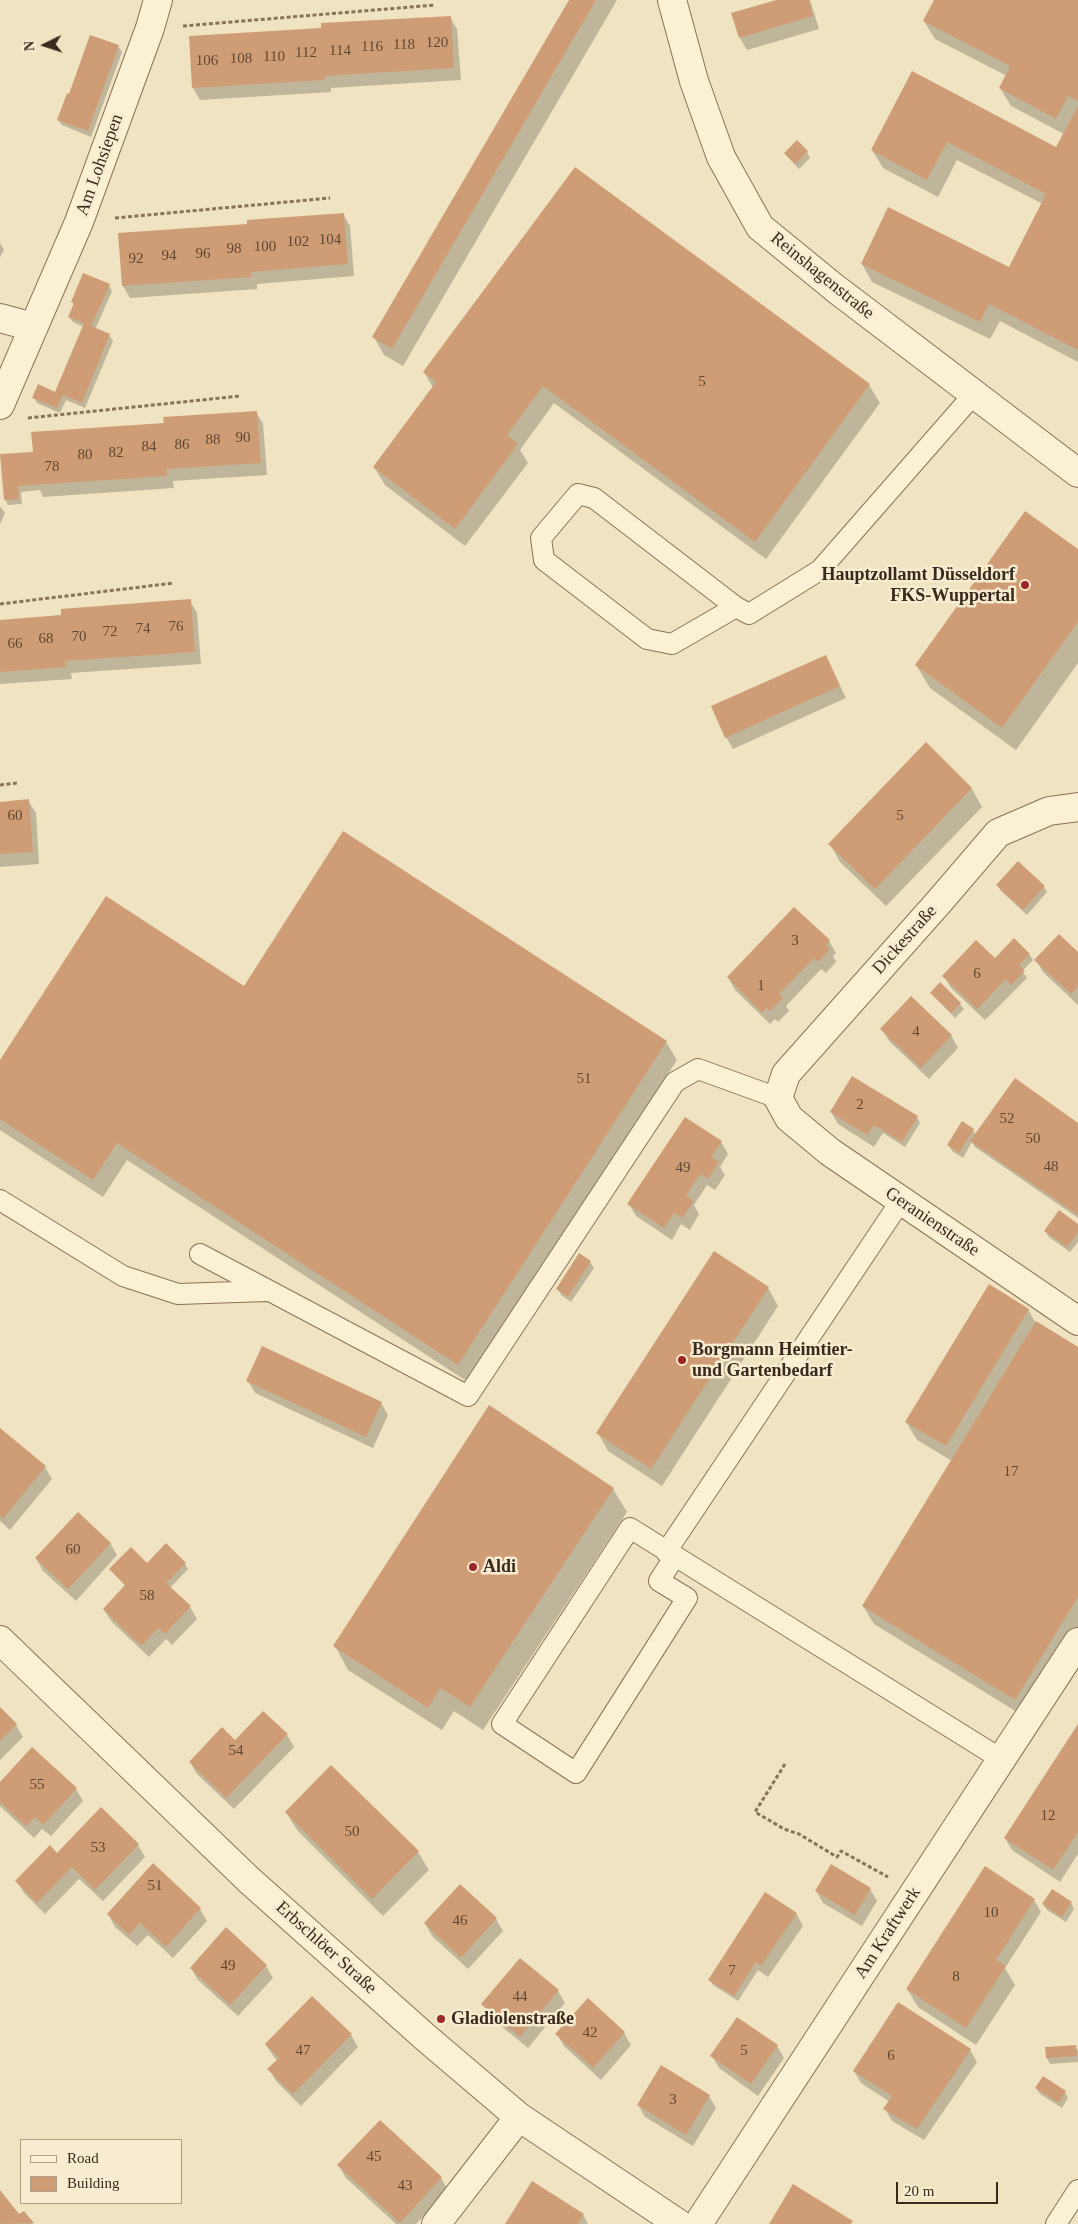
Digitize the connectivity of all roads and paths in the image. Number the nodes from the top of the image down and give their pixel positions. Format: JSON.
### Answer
{"nodes":[{"id":1,"x":158,"y":0,"type":"edge"},
{"id":2,"x":672,"y":0,"type":"edge"},
{"id":3,"x":435,"y":5,"type":"dead end"},
{"id":4,"x":150,"y":28,"type":"junction"},
{"id":5,"x":330,"y":198,"type":"dead end"},
{"id":6,"x":80,"y":222,"type":"junction"},
{"id":7,"x":0,"y":318,"type":"edge"},
{"id":8,"x":33,"y":327,"type":"junction"},
{"id":9,"x":974,"y":394,"type":"junction"},
{"id":10,"x":240,"y":396,"type":"dead end"},
{"id":11,"x":10,"y":412,"type":"edge"},
{"id":12,"x":1078,"y":473,"type":"edge"},
{"id":13,"x":174,"y":583,"type":"dead end"},
{"id":14,"x":0,"y":604,"type":"edge"},
{"id":15,"x":736,"y":607,"type":"junction"},
{"id":16,"x":18,"y":783,"type":"dead end"},
{"id":17,"x":0,"y":785,"type":"edge"},
{"id":18,"x":1078,"y":807,"type":"edge"},
{"id":19,"x":784,"y":1108,"type":"junction"},
{"id":20,"x":0,"y":1200,"type":"edge"},
{"id":21,"x":900,"y":1202,"type":"junction"},
{"id":22,"x":200,"y":1254,"type":"dead end"},
{"id":23,"x":269,"y":1290,"type":"junction"},
{"id":24,"x":1078,"y":1321,"type":"edge"},
{"id":25,"x":670,"y":1554,"type":"junction"},
{"id":26,"x":0,"y":1640,"type":"edge"},
{"id":27,"x":1078,"y":1642,"type":"edge"},
{"id":28,"x":1001,"y":1759,"type":"junction"},
{"id":29,"x":785,"y":1764,"type":"dead end"},
{"id":30,"x":914,"y":1894,"type":"junction"},
{"id":31,"x":519,"y":2117,"type":"junction"},
{"id":32,"x":1078,"y":2190,"type":"edge"},
{"id":33,"x":436,"y":2224,"type":"edge"},
{"id":34,"x":679,"y":2224,"type":"edge"},
{"id":35,"x":698,"y":2224,"type":"edge"},
{"id":36,"x":1056,"y":2224,"type":"edge"}],
"edges":[{"from":1,"to":4,"type":"street","name":"Am Lohsiepen"},
{"from":2,"to":9,"type":"street","name":"Reinshagenstraße"},
{"from":3,"to":4,"type":"path"},
{"from":4,"to":6,"type":"street","name":"Am Lohsiepen"},
{"from":5,"to":6,"type":"path"},
{"from":6,"to":8,"type":"street","name":"Am Lohsiepen"},
{"from":7,"to":8,"type":"street"},
{"from":8,"to":11,"type":"street","name":"Am Lohsiepen"},
{"from":9,"to":12,"type":"street","name":"Reinshagenstraße"},
{"from":9,"to":15,"type":"lane"},
{"from":10,"to":11,"type":"path"},
{"from":13,"to":14,"type":"path"},
{"from":15,"to":15,"type":"lane"},
{"from":16,"to":17,"type":"path"},
{"from":18,"to":19,"type":"street","name":"Dickestraße"},
{"from":19,"to":21,"type":"street","name":"Geranienstraße"},
{"from":19,"to":23,"type":"lane"},
{"from":20,"to":23,"type":"lane"},
{"from":21,"to":24,"type":"street","name":"Geranienstraße"},
{"from":21,"to":25,"type":"lane"},
{"from":22,"to":23,"type":"lane"},
{"from":25,"to":25,"type":"lane"},
{"from":25,"to":28,"type":"lane"},
{"from":26,"to":31,"type":"street","name":"Erbschlöer Straße"},
{"from":27,"to":28,"type":"street","name":"Am Kraftwerk"},
{"from":28,"to":30,"type":"street","name":"Am Kraftwerk"},
{"from":29,"to":30,"type":"path"},
{"from":30,"to":35,"type":"street","name":"Am Kraftwerk"},
{"from":31,"to":33,"type":"street"},
{"from":31,"to":34,"type":"street","name":"Erbschlöer Straße"},
{"from":32,"to":36,"type":"lane"}]}
